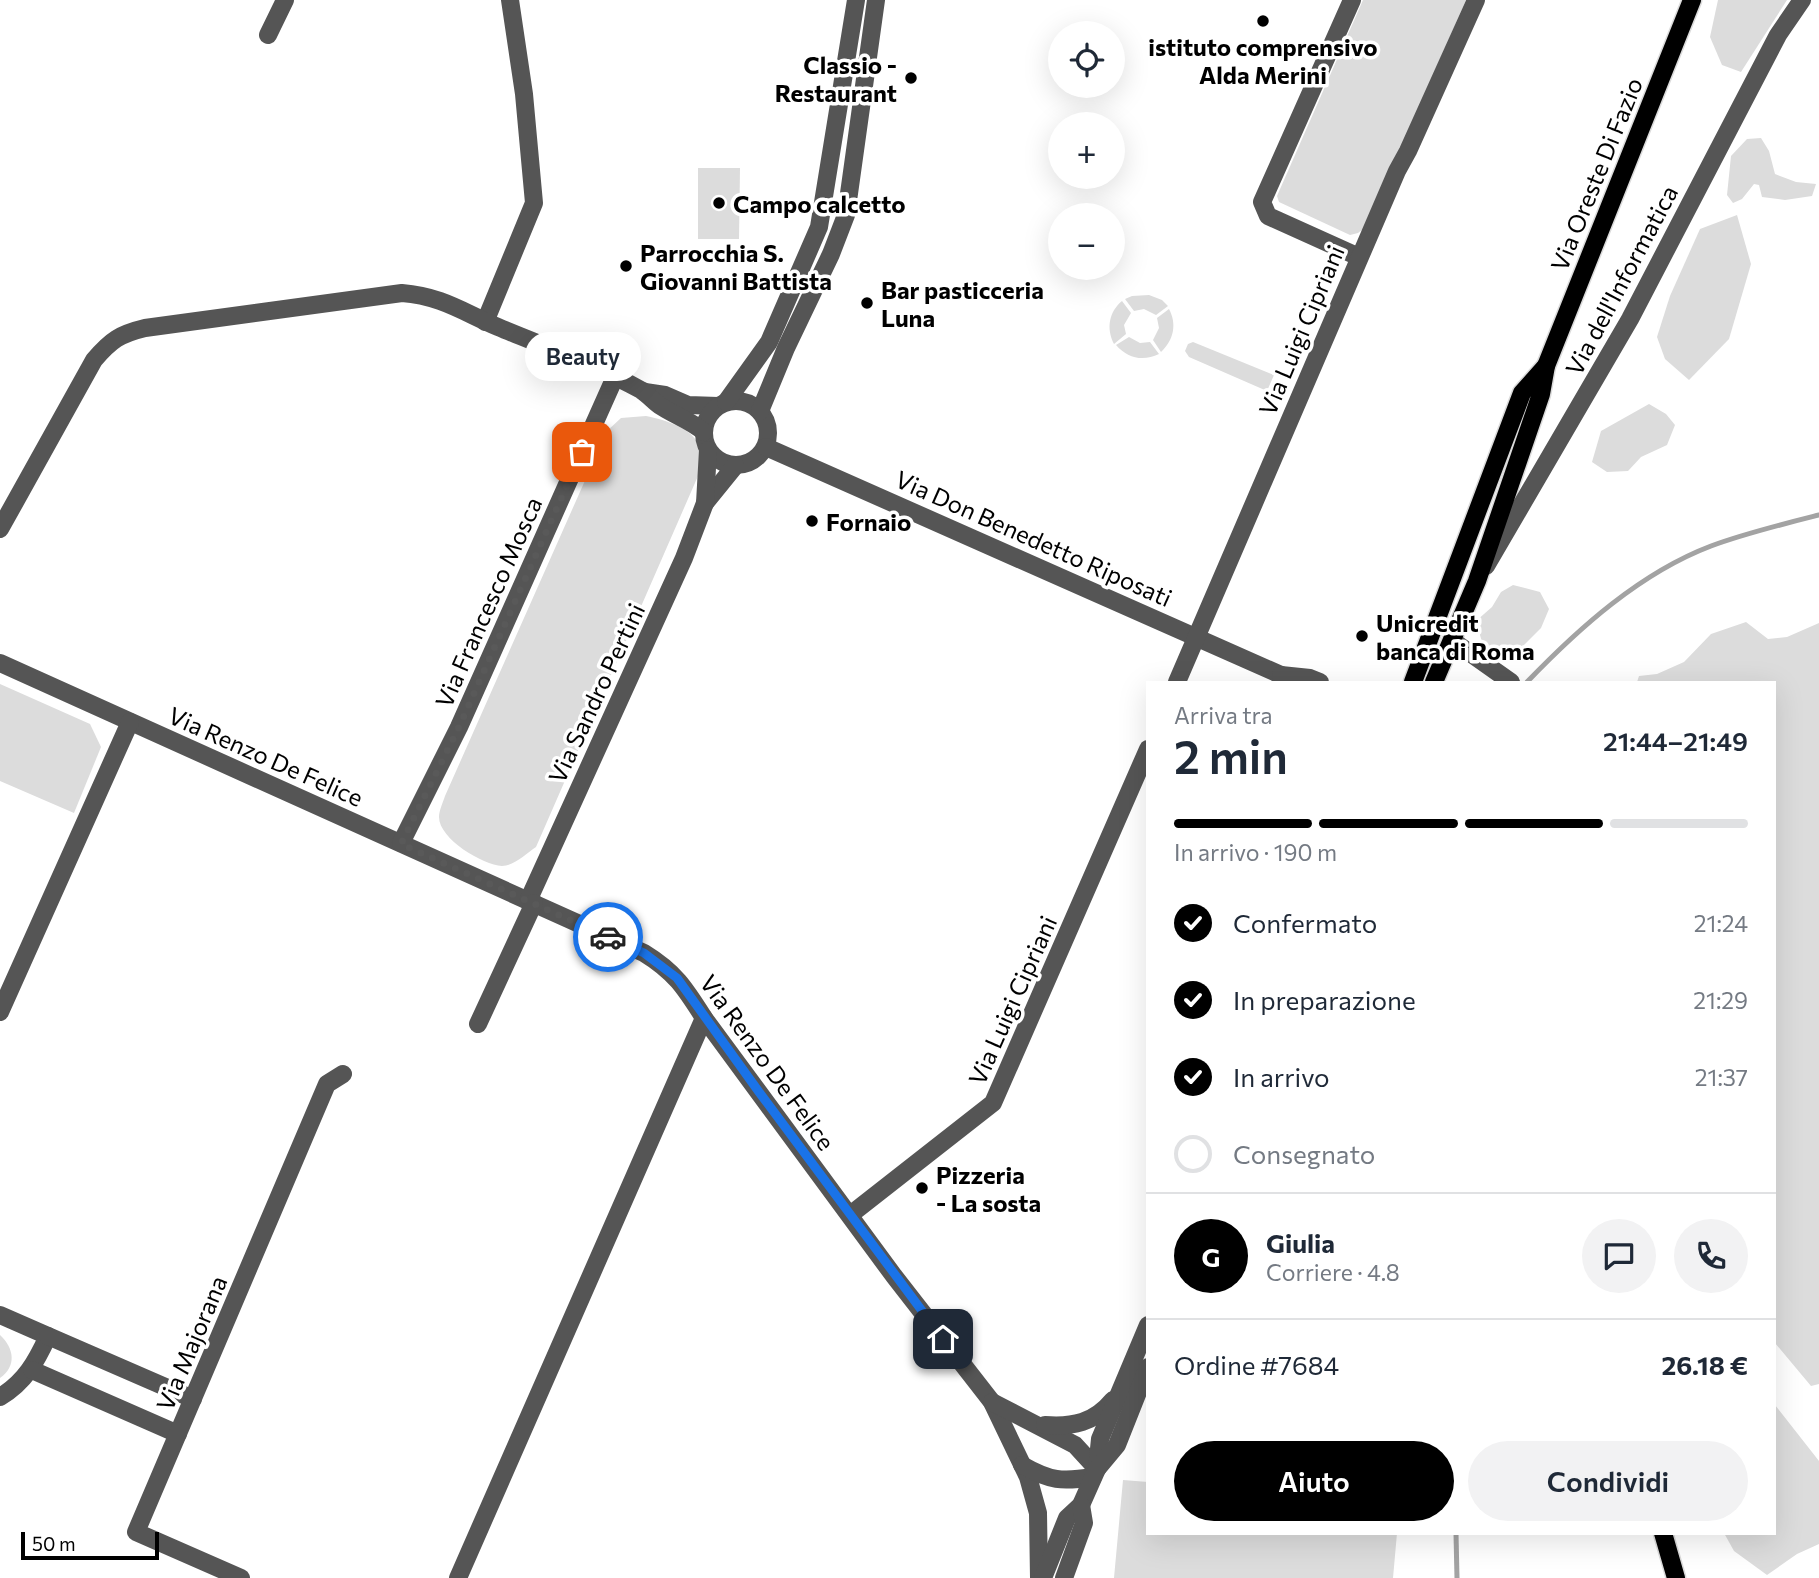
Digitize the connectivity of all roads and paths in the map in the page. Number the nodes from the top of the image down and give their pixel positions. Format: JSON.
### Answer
{"nodes":[{"id":1,"x":285,"y":0,"type":"edge"},
{"id":2,"x":510,"y":0,"type":"edge"},
{"id":3,"x":856,"y":0,"type":"edge"},
{"id":4,"x":876,"y":0,"type":"edge"},
{"id":5,"x":1352,"y":0,"type":"edge"},
{"id":6,"x":1476,"y":0,"type":"edge"},
{"id":7,"x":1692,"y":0,"type":"edge"},
{"id":8,"x":1802,"y":0,"type":"edge"},
{"id":9,"x":268,"y":35,"type":"dead end"},
{"id":10,"x":1359,"y":257,"type":"junction"},
{"id":11,"x":485,"y":322,"type":"junction"},
{"id":12,"x":1546,"y":366,"type":"junction"},
{"id":13,"x":615,"y":377,"type":"junction"},
{"id":14,"x":645,"y":392,"type":"junction"},
{"id":15,"x":722,"y":404,"type":"junction"},
{"id":16,"x":760,"y":411,"type":"junction"},
{"id":17,"x":706,"y":441,"type":"junction"},
{"id":18,"x":766,"y":446,"type":"junction"},
{"id":19,"x":735,"y":466,"type":"junction"},
{"id":20,"x":705,"y":503,"type":"junction"},
{"id":21,"x":0,"y":528,"type":"edge"},
{"id":22,"x":1477,"y":581,"type":"junction"},
{"id":23,"x":1197,"y":638,"type":"junction"},
{"id":24,"x":1453,"y":641,"type":"junction"},
{"id":25,"x":0,"y":663,"type":"edge"},
{"id":26,"x":1285,"y":679,"type":"edge"},
{"id":27,"x":1413,"y":680,"type":"edge"},
{"id":28,"x":1177,"y":681,"type":"edge"},
{"id":29,"x":1318,"y":681,"type":"edge"},
{"id":30,"x":1434,"y":681,"type":"edge"},
{"id":31,"x":1510,"y":681,"type":"edge"},
{"id":32,"x":130,"y":722,"type":"junction"},
{"id":33,"x":1146,"y":754,"type":"edge"},
{"id":34,"x":401,"y":844,"type":"junction"},
{"id":35,"x":531,"y":902,"type":"junction"},
{"id":36,"x":0,"y":1012,"type":"edge"},
{"id":37,"x":704,"y":1017,"type":"junction"},
{"id":38,"x":478,"y":1024,"type":"dead end"},
{"id":39,"x":343,"y":1074,"type":"dead end"},
{"id":40,"x":850,"y":1216,"type":"junction"},
{"id":41,"x":0,"y":1315,"type":"edge"},
{"id":42,"x":1146,"y":1330,"type":"edge"},
{"id":43,"x":48,"y":1336,"type":"junction"},
{"id":44,"x":32,"y":1370,"type":"junction"},
{"id":45,"x":1146,"y":1372,"type":"edge"},
{"id":46,"x":1122,"y":1390,"type":"junction"},
{"id":47,"x":0,"y":1397,"type":"edge"},
{"id":48,"x":193,"y":1399,"type":"junction"},
{"id":49,"x":992,"y":1402,"type":"junction"},
{"id":50,"x":1038,"y":1424,"type":"junction"},
{"id":51,"x":178,"y":1434,"type":"junction"},
{"id":52,"x":1022,"y":1465,"type":"junction"},
{"id":53,"x":1095,"y":1473,"type":"junction"},
{"id":54,"x":1081,"y":1505,"type":"junction"},
{"id":55,"x":1665,"y":1535,"type":"edge"},
{"id":56,"x":241,"y":1578,"type":"edge"},
{"id":57,"x":458,"y":1578,"type":"edge"},
{"id":58,"x":1041,"y":1578,"type":"edge"},
{"id":59,"x":1064,"y":1578,"type":"edge"},
{"id":60,"x":1676,"y":1578,"type":"edge"}],
"edges":[{"from":1,"to":9,"type":"street"},
{"from":2,"to":11,"type":"street"},
{"from":3,"to":15,"type":"street"},
{"from":4,"to":16,"type":"street"},
{"from":5,"to":10,"type":"street"},
{"from":6,"to":10,"type":"street","name":"Via Luigi Cipriani"},
{"from":7,"to":12,"type":"main road","name":"Via Oreste Di Fazio"},
{"from":8,"to":22,"type":"street","name":"Via dell'Informatica"},
{"from":10,"to":23,"type":"street","name":"Via Luigi Cipriani"},
{"from":11,"to":13,"type":"street"},
{"from":11,"to":21,"type":"street"},
{"from":12,"to":22,"type":"main road","name":"Via Oreste Di Fazio"},
{"from":12,"to":27,"type":"main road","name":"Via Oreste Di Fazio"},
{"from":13,"to":14,"type":"street"},
{"from":13,"to":34,"type":"street","name":"Via Francesco Mosca"},
{"from":14,"to":15,"type":"street"},
{"from":14,"to":17,"type":"street"},
{"from":15,"to":16,"type":"street"},
{"from":15,"to":17,"type":"street"},
{"from":16,"to":18,"type":"street"},
{"from":17,"to":19,"type":"street"},
{"from":17,"to":20,"type":"street","name":"Via Sandro Pertini"},
{"from":18,"to":19,"type":"street"},
{"from":18,"to":23,"type":"street","name":"Via Don Benedetto Riposati"},
{"from":19,"to":20,"type":"street","name":"Via Sandro Pertini"},
{"from":20,"to":35,"type":"street","name":"Via Sandro Pertini"},
{"from":22,"to":24,"type":"main road","name":"Via Oreste Di Fazio"},
{"from":23,"to":26,"type":"street","name":"Via Don Benedetto Riposati"},
{"from":23,"to":28,"type":"street","name":"Via Luigi Cipriani"},
{"from":24,"to":30,"type":"main road","name":"Via Oreste Di Fazio"},
{"from":24,"to":31,"type":"street"},
{"from":25,"to":32,"type":"street","name":"Via Renzo De Felice"},
{"from":26,"to":29,"type":"street","name":"Via Don Benedetto Riposati"},
{"from":32,"to":34,"type":"street","name":"Via Renzo De Felice"},
{"from":32,"to":36,"type":"street"},
{"from":33,"to":40,"type":"street","name":"Via Luigi Cipriani"},
{"from":34,"to":35,"type":"street","name":"Via Renzo De Felice"},
{"from":35,"to":37,"type":"street","name":"Via Renzo De Felice"},
{"from":35,"to":38,"type":"street","name":"Via Sandro Pertini"},
{"from":37,"to":40,"type":"street","name":"Via Renzo De Felice"},
{"from":37,"to":57,"type":"street"},
{"from":39,"to":48,"type":"street","name":"Via Majorana"},
{"from":40,"to":49,"type":"street","name":"Via Renzo De Felice"},
{"from":41,"to":43,"type":"street"},
{"from":42,"to":46,"type":"street"},
{"from":43,"to":44,"type":"street"},
{"from":43,"to":48,"type":"street"},
{"from":44,"to":47,"type":"street"},
{"from":44,"to":51,"type":"street"},
{"from":45,"to":53,"type":"street"},
{"from":46,"to":50,"type":"street"},
{"from":46,"to":53,"type":"street"},
{"from":48,"to":51,"type":"street","name":"Via Majorana"},
{"from":49,"to":50,"type":"street"},
{"from":49,"to":52,"type":"street","name":"Via Renzo De Felice"},
{"from":50,"to":53,"type":"street"},
{"from":51,"to":56,"type":"street","name":"Via Majorana"},
{"from":52,"to":53,"type":"street"},
{"from":52,"to":58,"type":"street","name":"Via Renzo De Felice"},
{"from":53,"to":54,"type":"street"},
{"from":54,"to":58,"type":"street"},
{"from":54,"to":59,"type":"street"},
{"from":55,"to":60,"type":"main road"}]}
